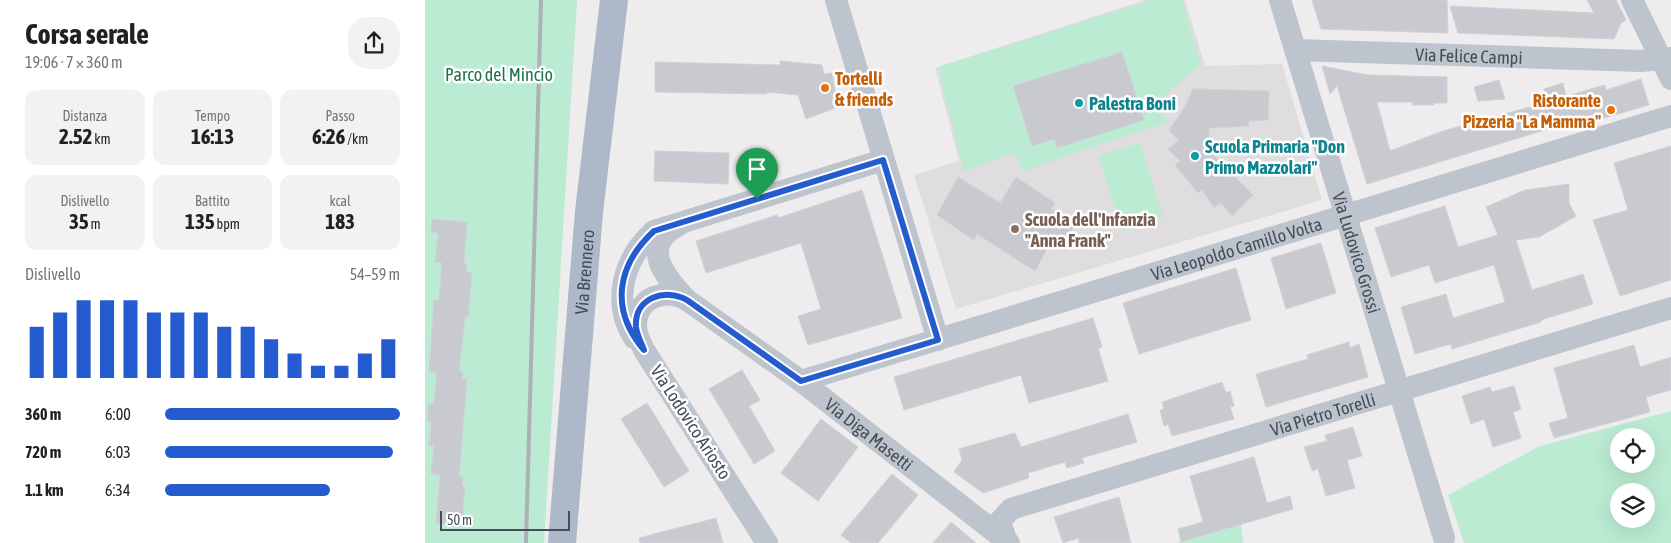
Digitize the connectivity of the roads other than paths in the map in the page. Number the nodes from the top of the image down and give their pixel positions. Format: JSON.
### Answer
{"nodes":[{"id":1,"x":614,"y":0,"type":"edge"},
{"id":2,"x":836,"y":0,"type":"edge"},
{"id":3,"x":1280,"y":0,"type":"edge"},
{"id":4,"x":1632,"y":0,"type":"edge"},
{"id":5,"x":1295,"y":50,"type":"junction"},
{"id":6,"x":1663,"y":64,"type":"edge"},
{"id":7,"x":1671,"y":116,"type":"edge"},
{"id":8,"x":883,"y":160,"type":"junction"},
{"id":9,"x":1345,"y":216,"type":"junction"},
{"id":10,"x":693,"y":218,"type":"junction"},
{"id":11,"x":649,"y":299,"type":"joint"},
{"id":12,"x":687,"y":300,"type":"junction"},
{"id":13,"x":1671,"y":308,"type":"edge"},
{"id":14,"x":938,"y":340,"type":"junction"},
{"id":15,"x":644,"y":350,"type":"junction"},
{"id":16,"x":801,"y":381,"type":"junction"},
{"id":17,"x":1399,"y":391,"type":"junction"},
{"id":18,"x":1444,"y":538,"type":"dead end"},
{"id":19,"x":1006,"y":542,"type":"edge"},
{"id":20,"x":562,"y":543,"type":"edge"},
{"id":21,"x":767,"y":543,"type":"edge"}],
"edges":[{"from":1,"to":20,"type":"main road","name":"Via Brennero"},
{"from":2,"to":8,"type":"street"},
{"from":3,"to":5,"type":"street","name":"Via Ludovico Grossi"},
{"from":4,"to":6,"type":"street"},
{"from":5,"to":6,"type":"street","name":"Via Felice Campi"},
{"from":5,"to":9,"type":"street","name":"Via Ludovico Grossi"},
{"from":7,"to":9,"type":"street","name":"Via Leopoldo Camillo Volta"},
{"from":8,"to":10,"type":"street"},
{"from":8,"to":14,"type":"street"},
{"from":9,"to":14,"type":"street","name":"Via Leopoldo Camillo Volta"},
{"from":9,"to":17,"type":"street","name":"Via Ludovico Grossi"},
{"from":10,"to":12,"type":"street"},
{"from":10,"to":15,"type":"street"},
{"from":11,"to":12,"type":"street","name":"Via Diga Masetti"},
{"from":11,"to":15,"type":"street","name":"Via Lodovico Ariosto"},
{"from":12,"to":16,"type":"street","name":"Via Diga Masetti"},
{"from":13,"to":17,"type":"street","name":"Via Pietro Torelli"},
{"from":14,"to":16,"type":"street","name":"Via Leopoldo Camillo Volta"},
{"from":15,"to":21,"type":"street","name":"Via Lodovico Ariosto"},
{"from":16,"to":19,"type":"street","name":"Via Diga Masetti"},
{"from":17,"to":18,"type":"street","name":"Via Ludovico Grossi"},
{"from":17,"to":19,"type":"street","name":"Via Pietro Torelli"}]}
